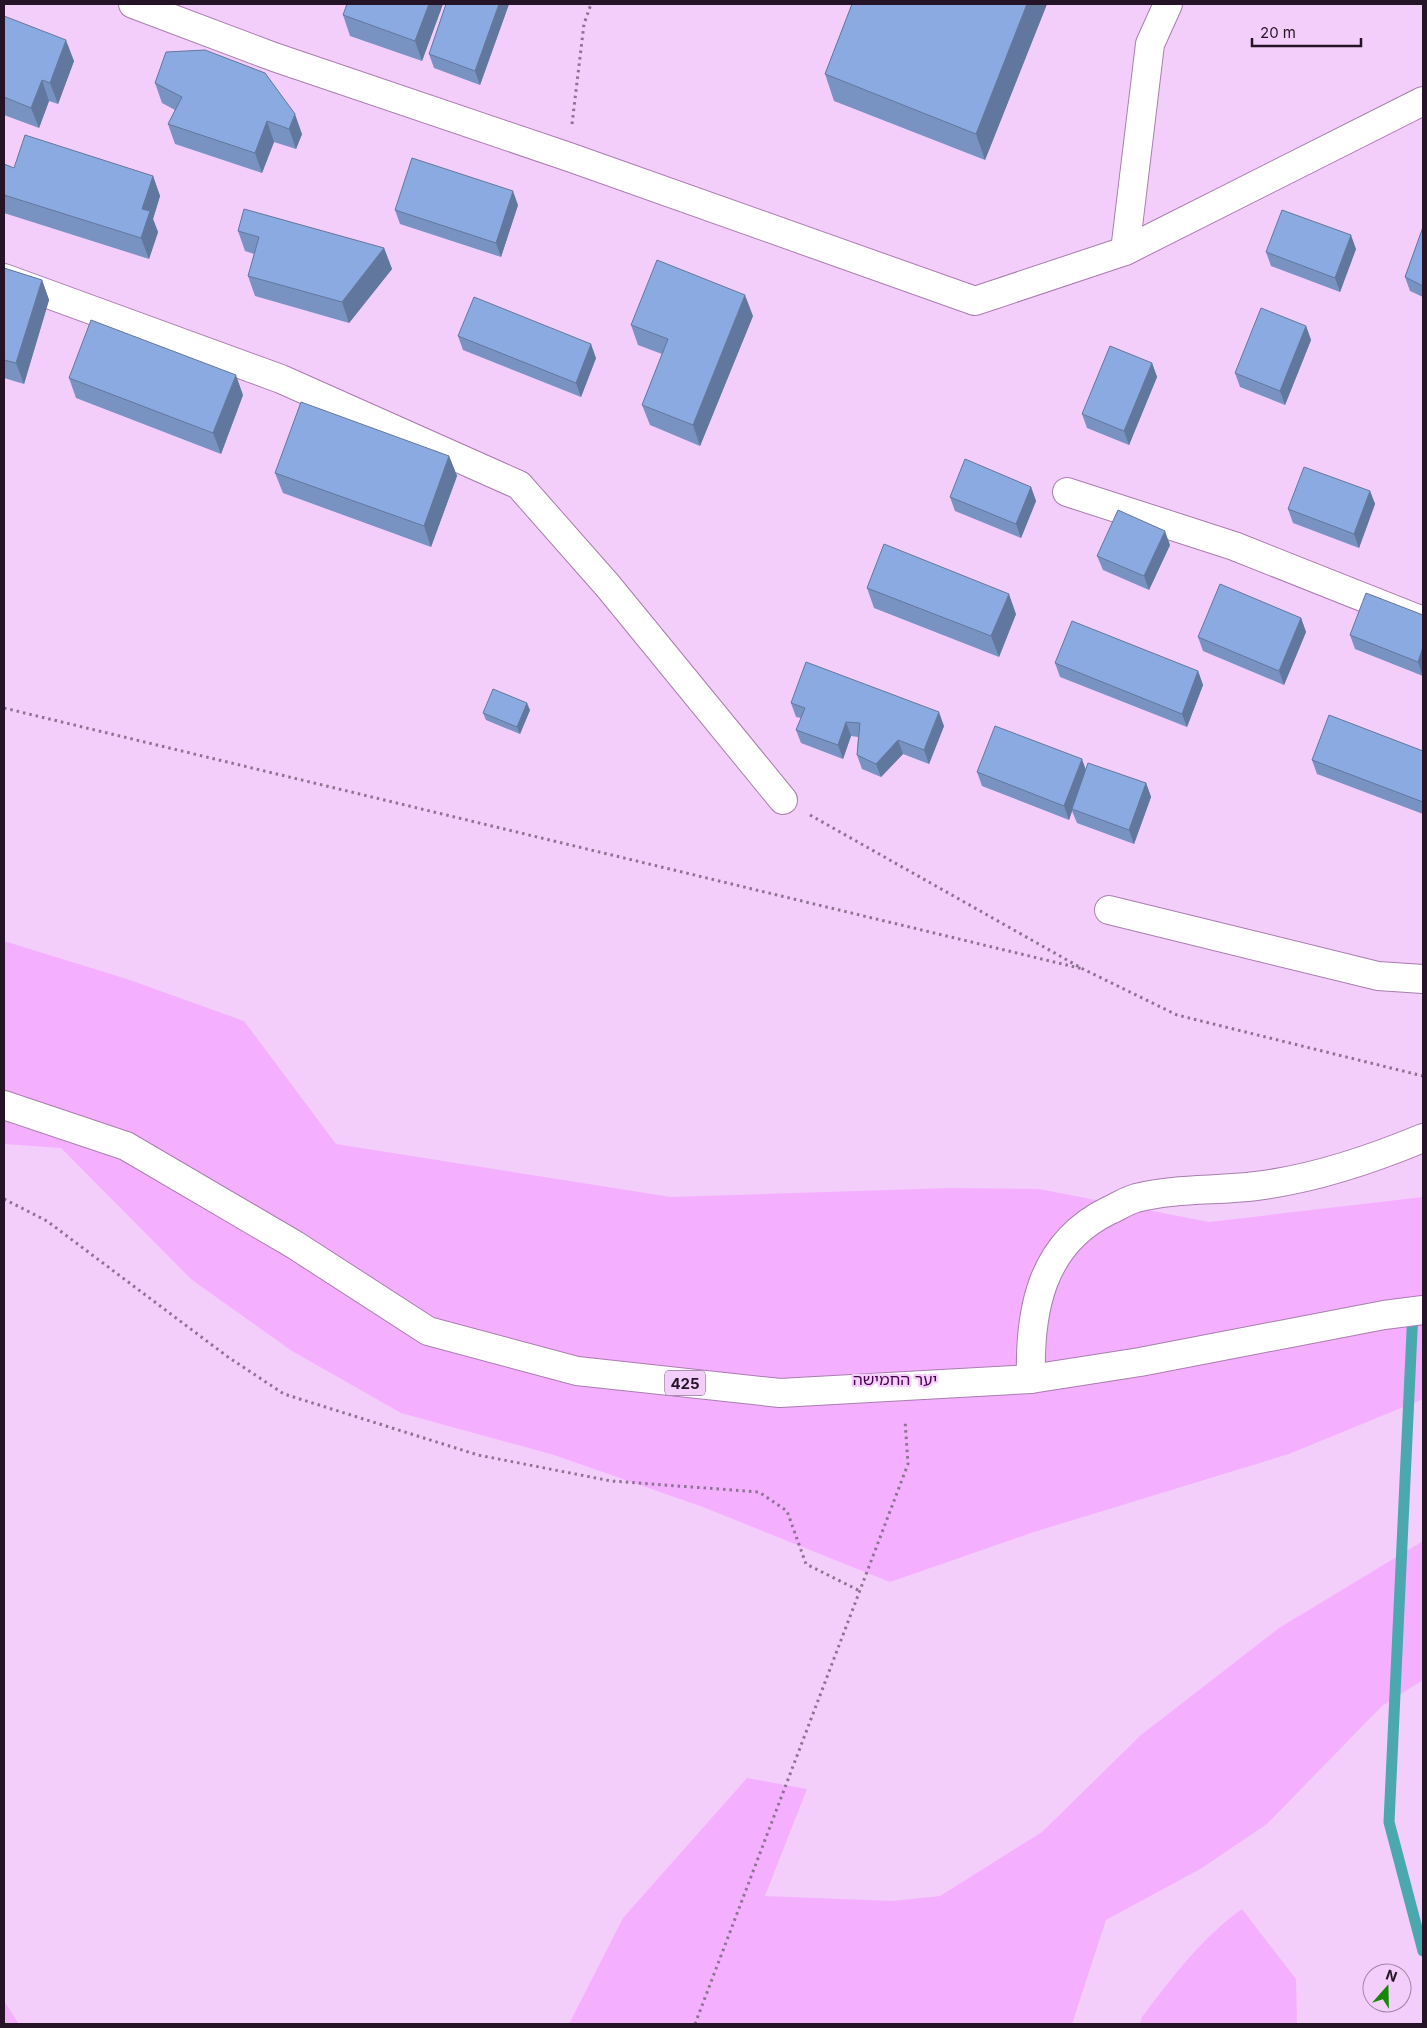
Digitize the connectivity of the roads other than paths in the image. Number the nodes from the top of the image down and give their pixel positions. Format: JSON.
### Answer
{"nodes":[{"id":1,"x":133,"y":4,"type":"edge"},
{"id":2,"x":1168,"y":4,"type":"edge"},
{"id":3,"x":1423,"y":101,"type":"edge"},
{"id":4,"x":1125,"y":251,"type":"junction"},
{"id":5,"x":4,"y":278,"type":"edge"},
{"id":6,"x":1067,"y":492,"type":"dead end"},
{"id":7,"x":1423,"y":621,"type":"edge"},
{"id":8,"x":783,"y":800,"type":"road end"},
{"id":9,"x":1109,"y":910,"type":"dead end"},
{"id":10,"x":1423,"y":979,"type":"edge"},
{"id":11,"x":4,"y":1105,"type":"edge"},
{"id":12,"x":1423,"y":1138,"type":"edge"},
{"id":13,"x":1423,"y":1310,"type":"edge"},
{"id":14,"x":1031,"y":1379,"type":"junction"}],
"edges":[{"from":1,"to":4,"type":"street"},
{"from":2,"to":4,"type":"street"},
{"from":3,"to":4,"type":"street"},
{"from":5,"to":8,"type":"street"},
{"from":6,"to":7,"type":"street"},
{"from":9,"to":10,"type":"street"},
{"from":11,"to":14,"type":"street","number":"425"},
{"from":12,"to":14,"type":"street"},
{"from":13,"to":14,"type":"street","number":"425"}]}
